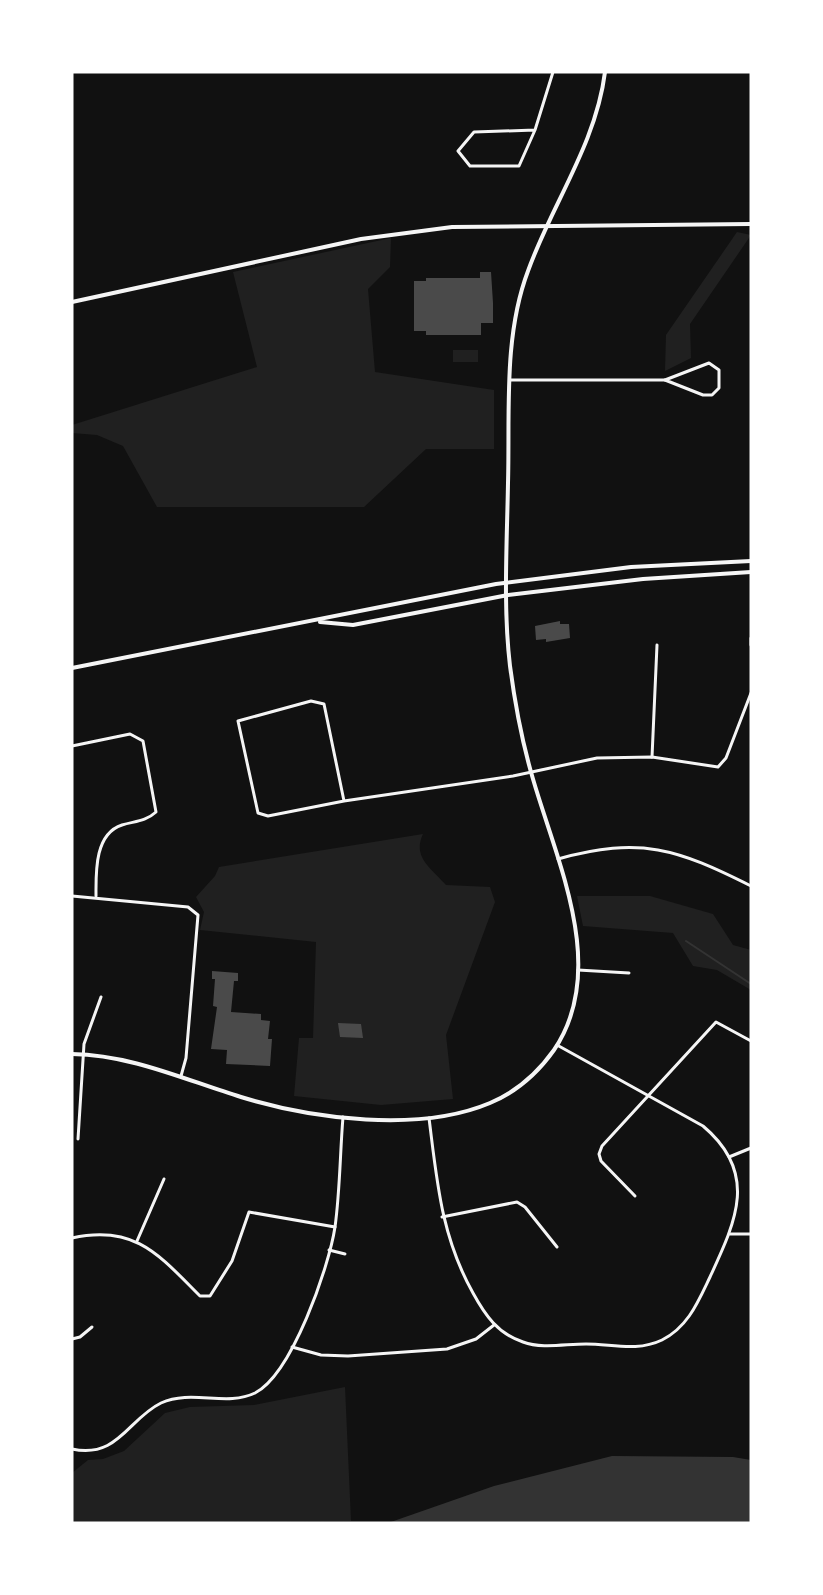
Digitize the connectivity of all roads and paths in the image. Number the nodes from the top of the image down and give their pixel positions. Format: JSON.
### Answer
{"nodes":[{"id":1,"x":553,"y":72,"type":"edge"},
{"id":2,"x":605,"y":72,"type":"edge"},
{"id":3,"x":535,"y":130,"type":"junction"},
{"id":4,"x":751,"y":224,"type":"edge"},
{"id":5,"x":549,"y":225,"type":"junction"},
{"id":6,"x":72,"y":302,"type":"edge"},
{"id":7,"x":510,"y":380,"type":"junction"},
{"id":8,"x":665,"y":380,"type":"junction"},
{"id":9,"x":751,"y":561,"type":"edge"},
{"id":10,"x":751,"y":572,"type":"edge"},
{"id":11,"x":508,"y":582,"type":"junction"},
{"id":12,"x":508,"y":595,"type":"junction"},
{"id":13,"x":317,"y":622,"type":"junction"},
{"id":14,"x":751,"y":638,"type":"edge"},
{"id":15,"x":657,"y":645,"type":"dead end"},
{"id":16,"x":751,"y":645,"type":"edge"},
{"id":17,"x":72,"y":668,"type":"edge"},
{"id":18,"x":751,"y":693,"type":"edge"},
{"id":19,"x":72,"y":746,"type":"edge"},
{"id":20,"x":652,"y":758,"type":"junction"},
{"id":21,"x":531,"y":771,"type":"junction"},
{"id":22,"x":344,"y":801,"type":"junction"},
{"id":23,"x":558,"y":859,"type":"junction"},
{"id":24,"x":751,"y":886,"type":"edge"},
{"id":25,"x":72,"y":896,"type":"edge"},
{"id":26,"x":96,"y":897,"type":"junction"},
{"id":27,"x":578,"y":970,"type":"junction"},
{"id":28,"x":629,"y":973,"type":"dead end"},
{"id":29,"x":101,"y":997,"type":"dead end"},
{"id":30,"x":751,"y":1041,"type":"edge"},
{"id":31,"x":557,"y":1045,"type":"junction"},
{"id":32,"x":72,"y":1054,"type":"edge"},
{"id":33,"x":82,"y":1054,"type":"junction"},
{"id":34,"x":181,"y":1076,"type":"junction"},
{"id":35,"x":647,"y":1095,"type":"junction"},
{"id":36,"x":343,"y":1117,"type":"junction"},
{"id":37,"x":428,"y":1117,"type":"junction"},
{"id":38,"x":78,"y":1139,"type":"dead end"},
{"id":39,"x":751,"y":1149,"type":"edge"},
{"id":40,"x":729,"y":1157,"type":"junction"},
{"id":41,"x":164,"y":1179,"type":"dead end"},
{"id":42,"x":635,"y":1196,"type":"dead end"},
{"id":43,"x":442,"y":1217,"type":"junction"},
{"id":44,"x":335,"y":1227,"type":"junction"},
{"id":45,"x":730,"y":1234,"type":"junction"},
{"id":46,"x":751,"y":1234,"type":"edge"},
{"id":47,"x":72,"y":1238,"type":"edge"},
{"id":48,"x":137,"y":1241,"type":"junction"},
{"id":49,"x":557,"y":1246,"type":"dead end"},
{"id":50,"x":329,"y":1250,"type":"junction"},
{"id":51,"x":345,"y":1254,"type":"dead end"},
{"id":52,"x":494,"y":1325,"type":"junction"},
{"id":53,"x":92,"y":1327,"type":"dead end"},
{"id":54,"x":72,"y":1339,"type":"edge"},
{"id":55,"x":292,"y":1347,"type":"junction"},
{"id":56,"x":72,"y":1449,"type":"edge"}],
"edges":[{"from":1,"to":3,"type":"street"},
{"from":2,"to":5,"type":"street"},
{"from":3,"to":3,"type":"street"},
{"from":4,"to":5,"type":"street"},
{"from":5,"to":6,"type":"street"},
{"from":5,"to":7,"type":"street"},
{"from":7,"to":8,"type":"street"},
{"from":7,"to":11,"type":"street"},
{"from":8,"to":8,"type":"street"},
{"from":9,"to":11,"type":"street"},
{"from":10,"to":12,"type":"street"},
{"from":11,"to":12,"type":"street"},
{"from":11,"to":13,"type":"street"},
{"from":12,"to":13,"type":"street"},
{"from":12,"to":21,"type":"street"},
{"from":13,"to":17,"type":"street"},
{"from":14,"to":16,"type":"street"},
{"from":15,"to":20,"type":"street"},
{"from":18,"to":20,"type":"street"},
{"from":19,"to":26,"type":"street"},
{"from":20,"to":21,"type":"street"},
{"from":21,"to":22,"type":"street"},
{"from":21,"to":23,"type":"street"},
{"from":22,"to":22,"type":"street"},
{"from":23,"to":24,"type":"street"},
{"from":23,"to":27,"type":"street"},
{"from":25,"to":26,"type":"street"},
{"from":26,"to":34,"type":"street"},
{"from":27,"to":28,"type":"street"},
{"from":27,"to":31,"type":"street"},
{"from":29,"to":33,"type":"street"},
{"from":30,"to":35,"type":"street"},
{"from":31,"to":35,"type":"street"},
{"from":31,"to":37,"type":"street"},
{"from":32,"to":33,"type":"street"},
{"from":33,"to":34,"type":"street"},
{"from":33,"to":38,"type":"street"},
{"from":34,"to":36,"type":"street"},
{"from":35,"to":40,"type":"street"},
{"from":35,"to":42,"type":"street"},
{"from":36,"to":37,"type":"street"},
{"from":36,"to":44,"type":"street"},
{"from":37,"to":43,"type":"street"},
{"from":39,"to":40,"type":"street"},
{"from":40,"to":45,"type":"street"},
{"from":41,"to":48,"type":"street"},
{"from":43,"to":49,"type":"street"},
{"from":43,"to":52,"type":"street"},
{"from":44,"to":48,"type":"street"},
{"from":44,"to":50,"type":"street"},
{"from":45,"to":46,"type":"street"},
{"from":45,"to":52,"type":"street"},
{"from":47,"to":48,"type":"street"},
{"from":50,"to":51,"type":"street"},
{"from":50,"to":55,"type":"street"},
{"from":52,"to":55,"type":"street"},
{"from":53,"to":54,"type":"street"},
{"from":55,"to":56,"type":"street"}]}
